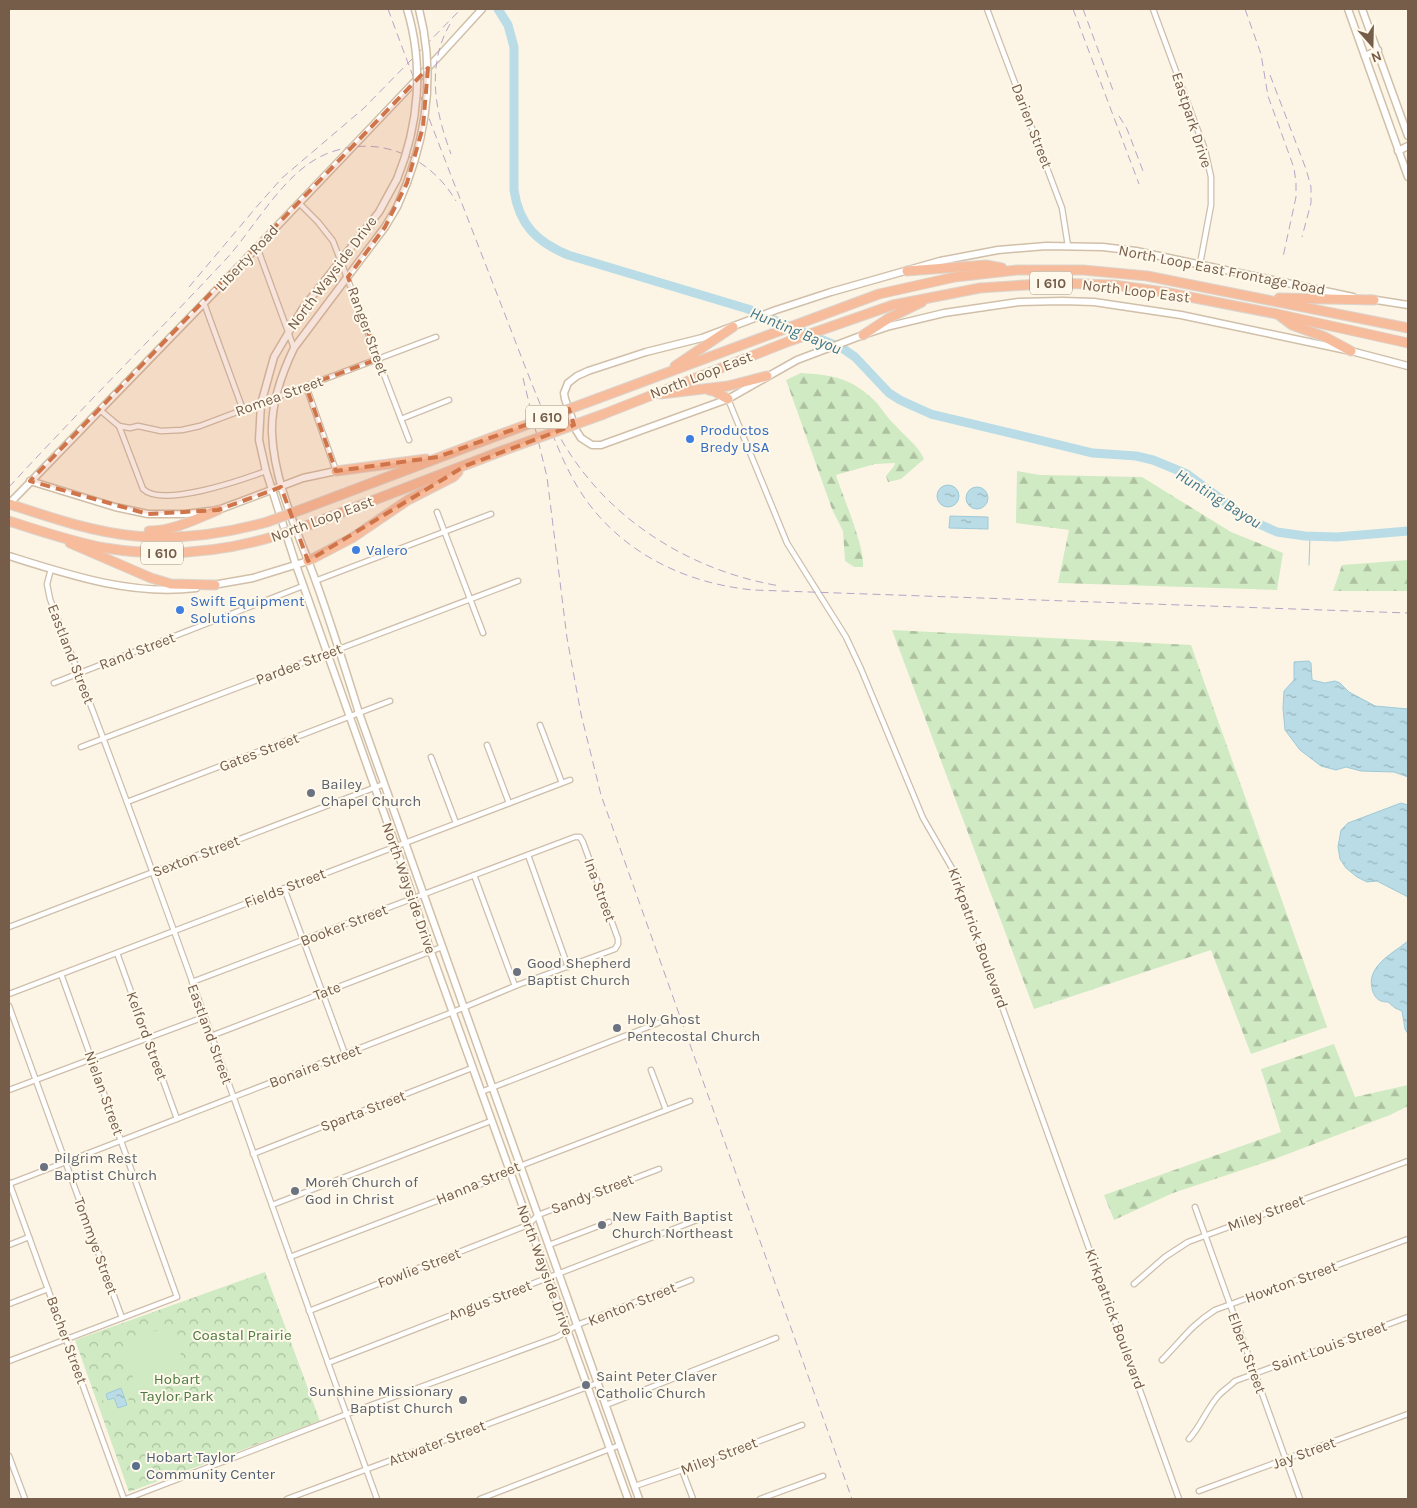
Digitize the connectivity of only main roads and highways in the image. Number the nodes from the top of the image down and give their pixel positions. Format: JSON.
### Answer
{"nodes":[{"id":1,"x":407,"y":9,"type":"edge"},
{"id":2,"x":419,"y":9,"type":"edge"},
{"id":3,"x":482,"y":9,"type":"edge"},
{"id":4,"x":1348,"y":9,"type":"edge"},
{"id":5,"x":1362,"y":9,"type":"edge"},
{"id":6,"x":1378,"y":50,"type":"junction"},
{"id":7,"x":1365,"y":56,"type":"junction"},
{"id":8,"x":1408,"y":136,"type":"edge"},
{"id":9,"x":1408,"y":146,"type":"edge"},
{"id":10,"x":1398,"y":151,"type":"junction"},
{"id":11,"x":1408,"y":177,"type":"edge"},
{"id":12,"x":1017,"y":270,"type":"junction"},
{"id":13,"x":907,"y":271,"type":"junction"},
{"id":14,"x":939,"y":295,"type":"junction"},
{"id":15,"x":1256,"y":298,"type":"junction"},
{"id":16,"x":1374,"y":300,"type":"junction"},
{"id":17,"x":1408,"y":305,"type":"edge"},
{"id":18,"x":1278,"y":314,"type":"junction"},
{"id":19,"x":733,"y":327,"type":"junction"},
{"id":20,"x":1408,"y":328,"type":"edge"},
{"id":21,"x":864,"y":335,"type":"junction"},
{"id":22,"x":1408,"y":343,"type":"edge"},
{"id":23,"x":1351,"y":351,"type":"junction"},
{"id":24,"x":1408,"y":366,"type":"edge"},
{"id":25,"x":661,"y":375,"type":"junction"},
{"id":26,"x":767,"y":376,"type":"junction"},
{"id":27,"x":704,"y":390,"type":"junction"},
{"id":28,"x":648,"y":396,"type":"junction"},
{"id":29,"x":728,"y":399,"type":"junction"},
{"id":30,"x":438,"y":457,"type":"junction"},
{"id":31,"x":465,"y":466,"type":"junction"},
{"id":32,"x":336,"y":471,"type":"joint"},
{"id":33,"x":30,"y":481,"type":"junction"},
{"id":34,"x":282,"y":487,"type":"junction"},
{"id":35,"x":272,"y":490,"type":"junction"},
{"id":36,"x":9,"y":504,"type":"edge"},
{"id":37,"x":218,"y":510,"type":"junction"},
{"id":38,"x":9,"y":521,"type":"edge"},
{"id":39,"x":106,"y":531,"type":"junction"},
{"id":40,"x":52,"y":535,"type":"junction"},
{"id":41,"x":9,"y":556,"type":"edge"},
{"id":42,"x":308,"y":561,"type":"junction"},
{"id":43,"x":296,"y":565,"type":"junction"},
{"id":44,"x":215,"y":585,"type":"junction"},
{"id":45,"x":635,"y":1486,"type":"junction"},
{"id":46,"x":624,"y":1490,"type":"junction"},
{"id":47,"x":628,"y":1499,"type":"edge"},
{"id":48,"x":640,"y":1499,"type":"edge"}],
"edges":[{"from":1,"to":35,"type":"main road","name":"North Wayside Drive","bridge":true},
{"from":2,"to":34,"type":"main road","name":"North Wayside Drive","bridge":true},
{"from":3,"to":33,"type":"main road","name":"Liberty Road"},
{"from":4,"to":7,"type":"main road"},
{"from":5,"to":6,"type":"main road"},
{"from":6,"to":7,"type":"main road"},
{"from":6,"to":8,"type":"main road"},
{"from":7,"to":10,"type":"main road"},
{"from":9,"to":10,"type":"main road"},
{"from":10,"to":11,"type":"main road"},
{"from":12,"to":13,"type":"highway"},
{"from":12,"to":15,"type":"highway","name":"North Loop East","number":"I 610"},
{"from":12,"to":25,"type":"highway","name":"North Loop East","number":"I 610"},
{"from":13,"to":16,"type":"main road","name":"North Loop East Frontage Road"},
{"from":13,"to":19,"type":"main road","name":"North Loop East Frontage Road"},
{"from":14,"to":18,"type":"highway","name":"North Loop East","number":"I 610"},
{"from":14,"to":21,"type":"highway"},
{"from":14,"to":28,"type":"highway","name":"North Loop East","number":"I 610"},
{"from":15,"to":16,"type":"highway"},
{"from":15,"to":20,"type":"highway","name":"North Loop East","number":"I 610"},
{"from":16,"to":17,"type":"main road","name":"North Loop East Frontage Road"},
{"from":18,"to":22,"type":"highway","name":"North Loop East","number":"I 610"},
{"from":18,"to":23,"type":"highway"},
{"from":19,"to":25,"type":"highway"},
{"from":19,"to":29,"type":"main road","name":"North Loop East Frontage Road"},
{"from":21,"to":23,"type":"main road","name":"North Loop East Frontage Road"},
{"from":21,"to":26,"type":"main road","name":"North Loop East Frontage Road"},
{"from":23,"to":24,"type":"main road","name":"North Loop East Frontage Road"},
{"from":25,"to":30,"type":"highway","name":"North Loop East","number":"I 610","bridge":true},
{"from":26,"to":27,"type":"highway"},
{"from":26,"to":29,"type":"main road","name":"North Loop East Frontage Road"},
{"from":27,"to":28,"type":"highway"},
{"from":27,"to":29,"type":"highway"},
{"from":28,"to":31,"type":"highway","name":"North Loop East","number":"I 610","bridge":true},
{"from":30,"to":32,"type":"highway"},
{"from":30,"to":39,"type":"highway","name":"North Loop East","number":"I 610","bridge":true},
{"from":31,"to":40,"type":"highway","name":"North Loop East","number":"I 610","bridge":true},
{"from":31,"to":42,"type":"highway"},
{"from":32,"to":34,"type":"main road"},
{"from":33,"to":36,"type":"main road","name":"Liberty Road"},
{"from":33,"to":37,"type":"main road"},
{"from":34,"to":35,"type":"main road"},
{"from":34,"to":42,"type":"main road","name":"North Wayside Drive"},
{"from":35,"to":37,"type":"main road"},
{"from":35,"to":43,"type":"main road","name":"North Wayside Drive"},
{"from":36,"to":39,"type":"highway","name":"North Loop East","number":"I 610"},
{"from":37,"to":39,"type":"highway"},
{"from":38,"to":40,"type":"highway","name":"North Loop East","number":"I 610"},
{"from":40,"to":44,"type":"highway"},
{"from":41,"to":44,"type":"main road"},
{"from":42,"to":43,"type":"main road"},
{"from":42,"to":45,"type":"main road","name":"North Wayside Drive"},
{"from":43,"to":44,"type":"main road"},
{"from":43,"to":46,"type":"main road","name":"North Wayside Drive"},
{"from":45,"to":46,"type":"main road"},
{"from":45,"to":48,"type":"main road","name":"North Wayside Drive"},
{"from":46,"to":47,"type":"main road","name":"North Wayside Drive"}]}
